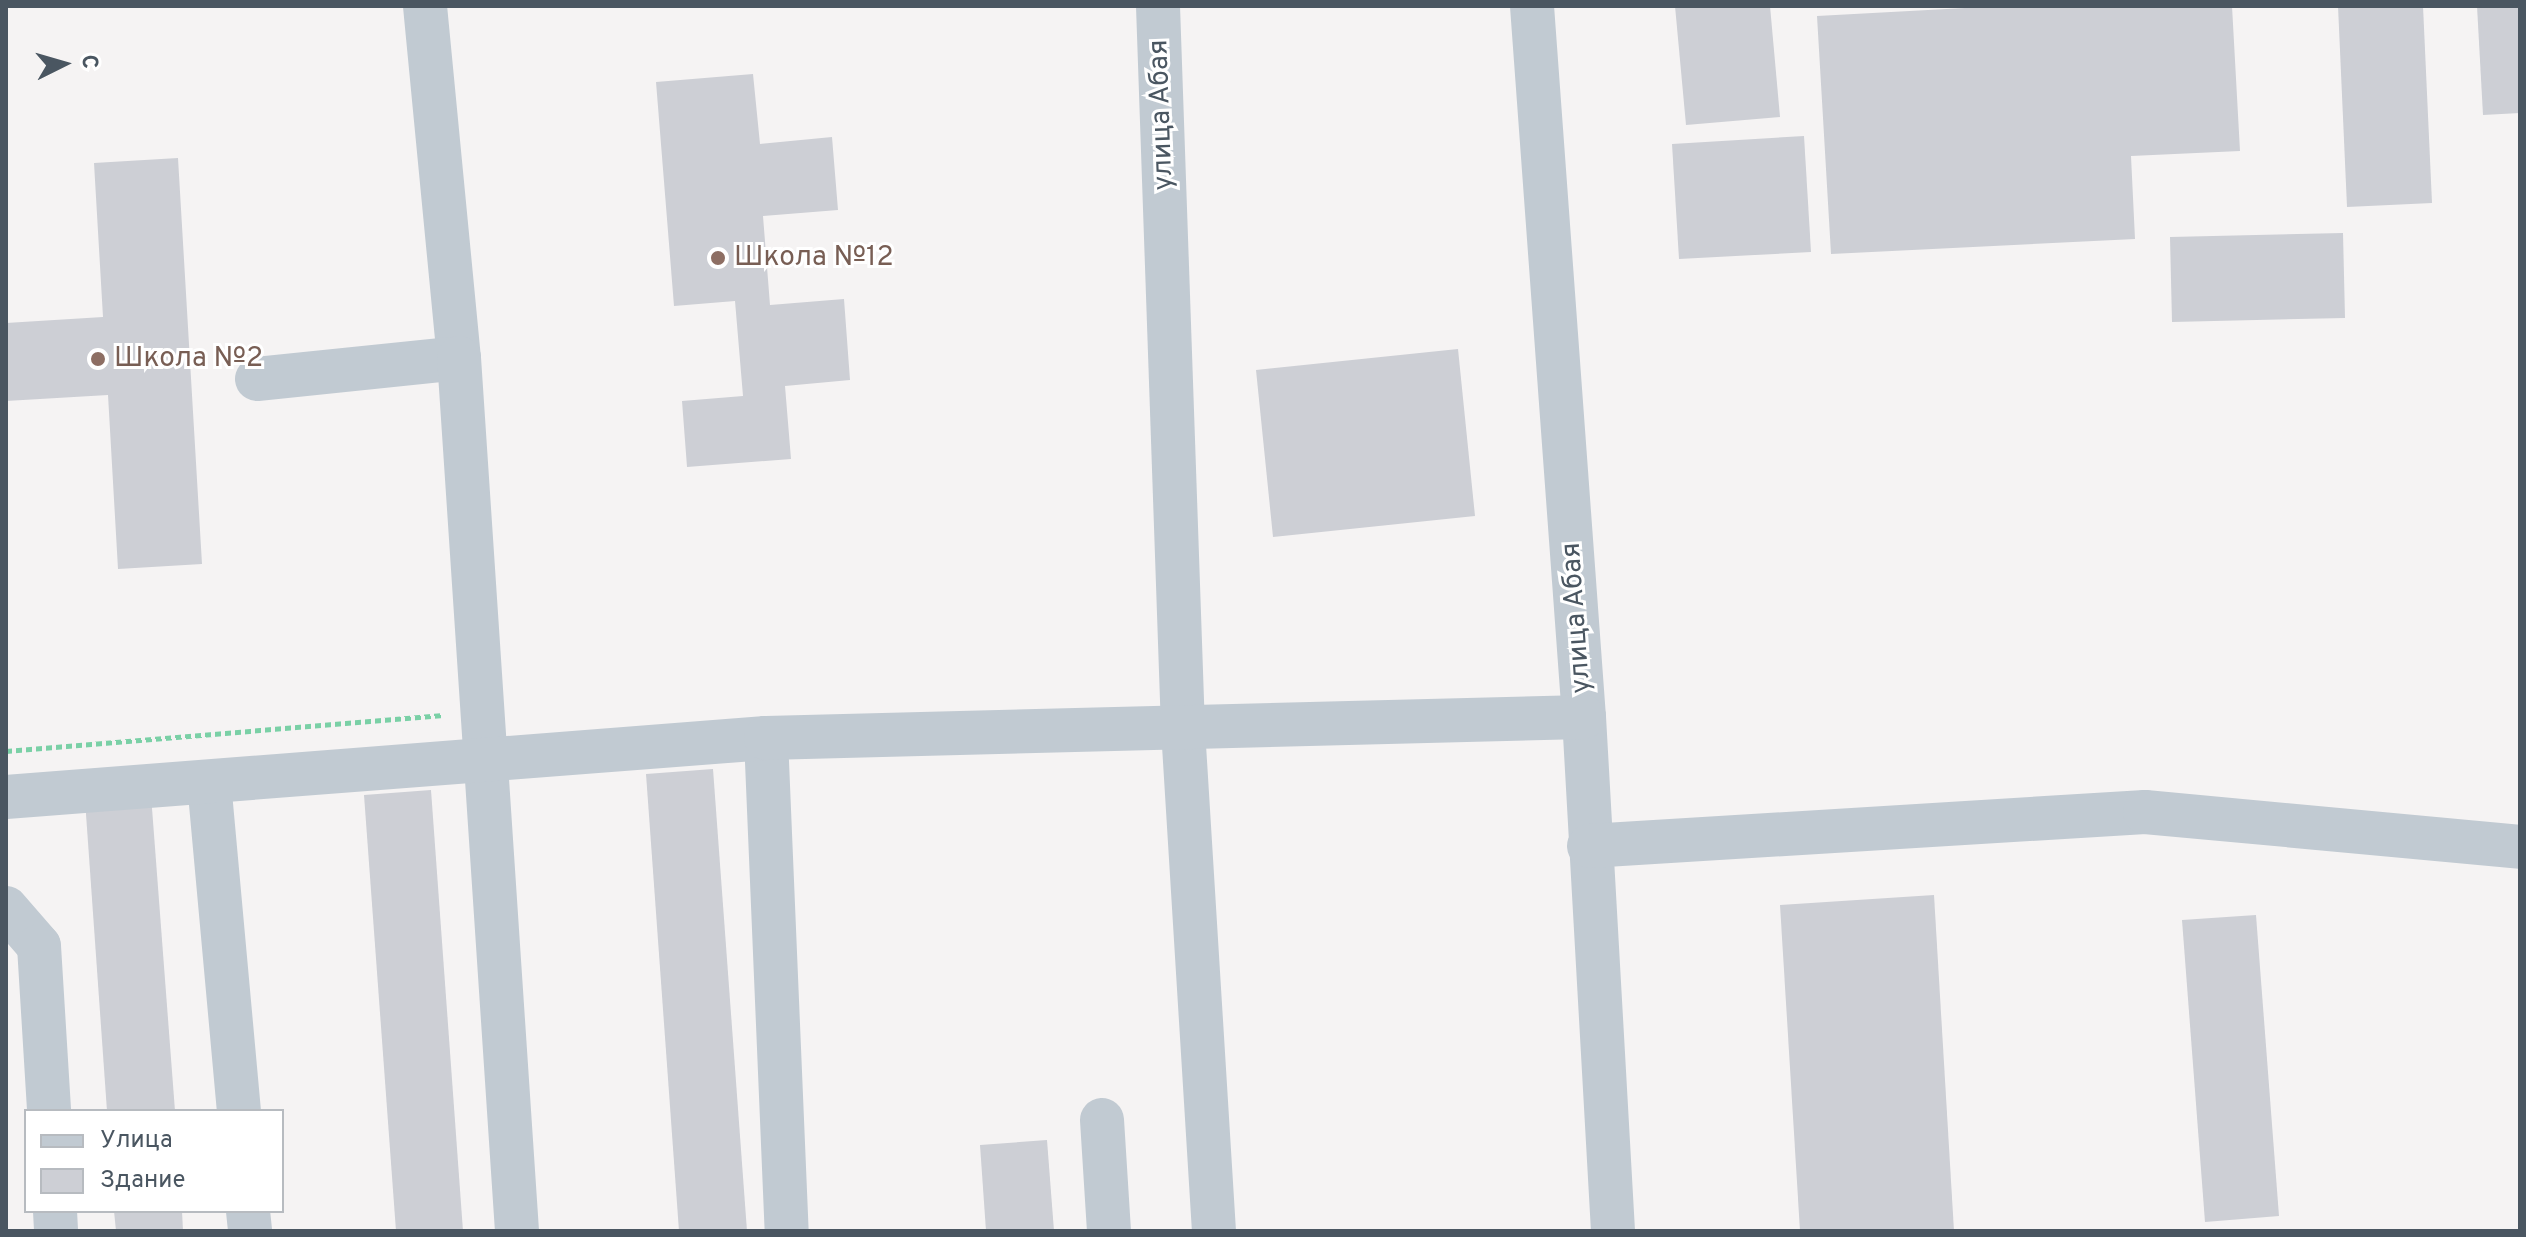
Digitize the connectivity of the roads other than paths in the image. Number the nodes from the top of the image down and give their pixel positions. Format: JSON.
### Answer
{"nodes":[{"id":1,"x":425,"y":6,"type":"edge"},
{"id":2,"x":1158,"y":6,"type":"edge"},
{"id":3,"x":1532,"y":6,"type":"edge"},
{"id":4,"x":459,"y":358,"type":"junction"},
{"id":5,"x":257,"y":379,"type":"dead end"},
{"id":6,"x":1584,"y":717,"type":"junction"},
{"id":7,"x":1183,"y":729,"type":"junction"},
{"id":8,"x":766,"y":738,"type":"junction"},
{"id":9,"x":484,"y":760,"type":"junction"},
{"id":10,"x":209,"y":782,"type":"junction"},
{"id":11,"x":6,"y":797,"type":"edge"},
{"id":12,"x":1589,"y":846,"type":"junction"},
{"id":13,"x":2520,"y":847,"type":"edge"},
{"id":14,"x":6,"y":908,"type":"edge"},
{"id":15,"x":49,"y":1109,"type":"edge"},
{"id":16,"x":239,"y":1109,"type":"edge"},
{"id":17,"x":1102,"y":1120,"type":"dead end"},
{"id":18,"x":517,"y":1231,"type":"edge"},
{"id":19,"x":787,"y":1231,"type":"edge"},
{"id":20,"x":1109,"y":1231,"type":"edge"},
{"id":21,"x":1214,"y":1231,"type":"edge"},
{"id":22,"x":1613,"y":1231,"type":"edge"}],
"edges":[{"from":1,"to":4,"type":"street"},
{"from":2,"to":7,"type":"street","name":"улица Абая"},
{"from":3,"to":6,"type":"street","name":"улица Абая"},
{"from":4,"to":5,"type":"street"},
{"from":4,"to":9,"type":"street"},
{"from":6,"to":7,"type":"street"},
{"from":6,"to":12,"type":"street","name":"улица Абая"},
{"from":7,"to":8,"type":"street"},
{"from":7,"to":21,"type":"street","name":"улица Абая"},
{"from":8,"to":9,"type":"street"},
{"from":8,"to":19,"type":"street"},
{"from":9,"to":10,"type":"street"},
{"from":9,"to":18,"type":"street"},
{"from":10,"to":11,"type":"street"},
{"from":10,"to":16,"type":"street"},
{"from":12,"to":13,"type":"street"},
{"from":12,"to":22,"type":"street","name":"улица Абая"},
{"from":14,"to":15,"type":"street"},
{"from":17,"to":20,"type":"street"}]}
